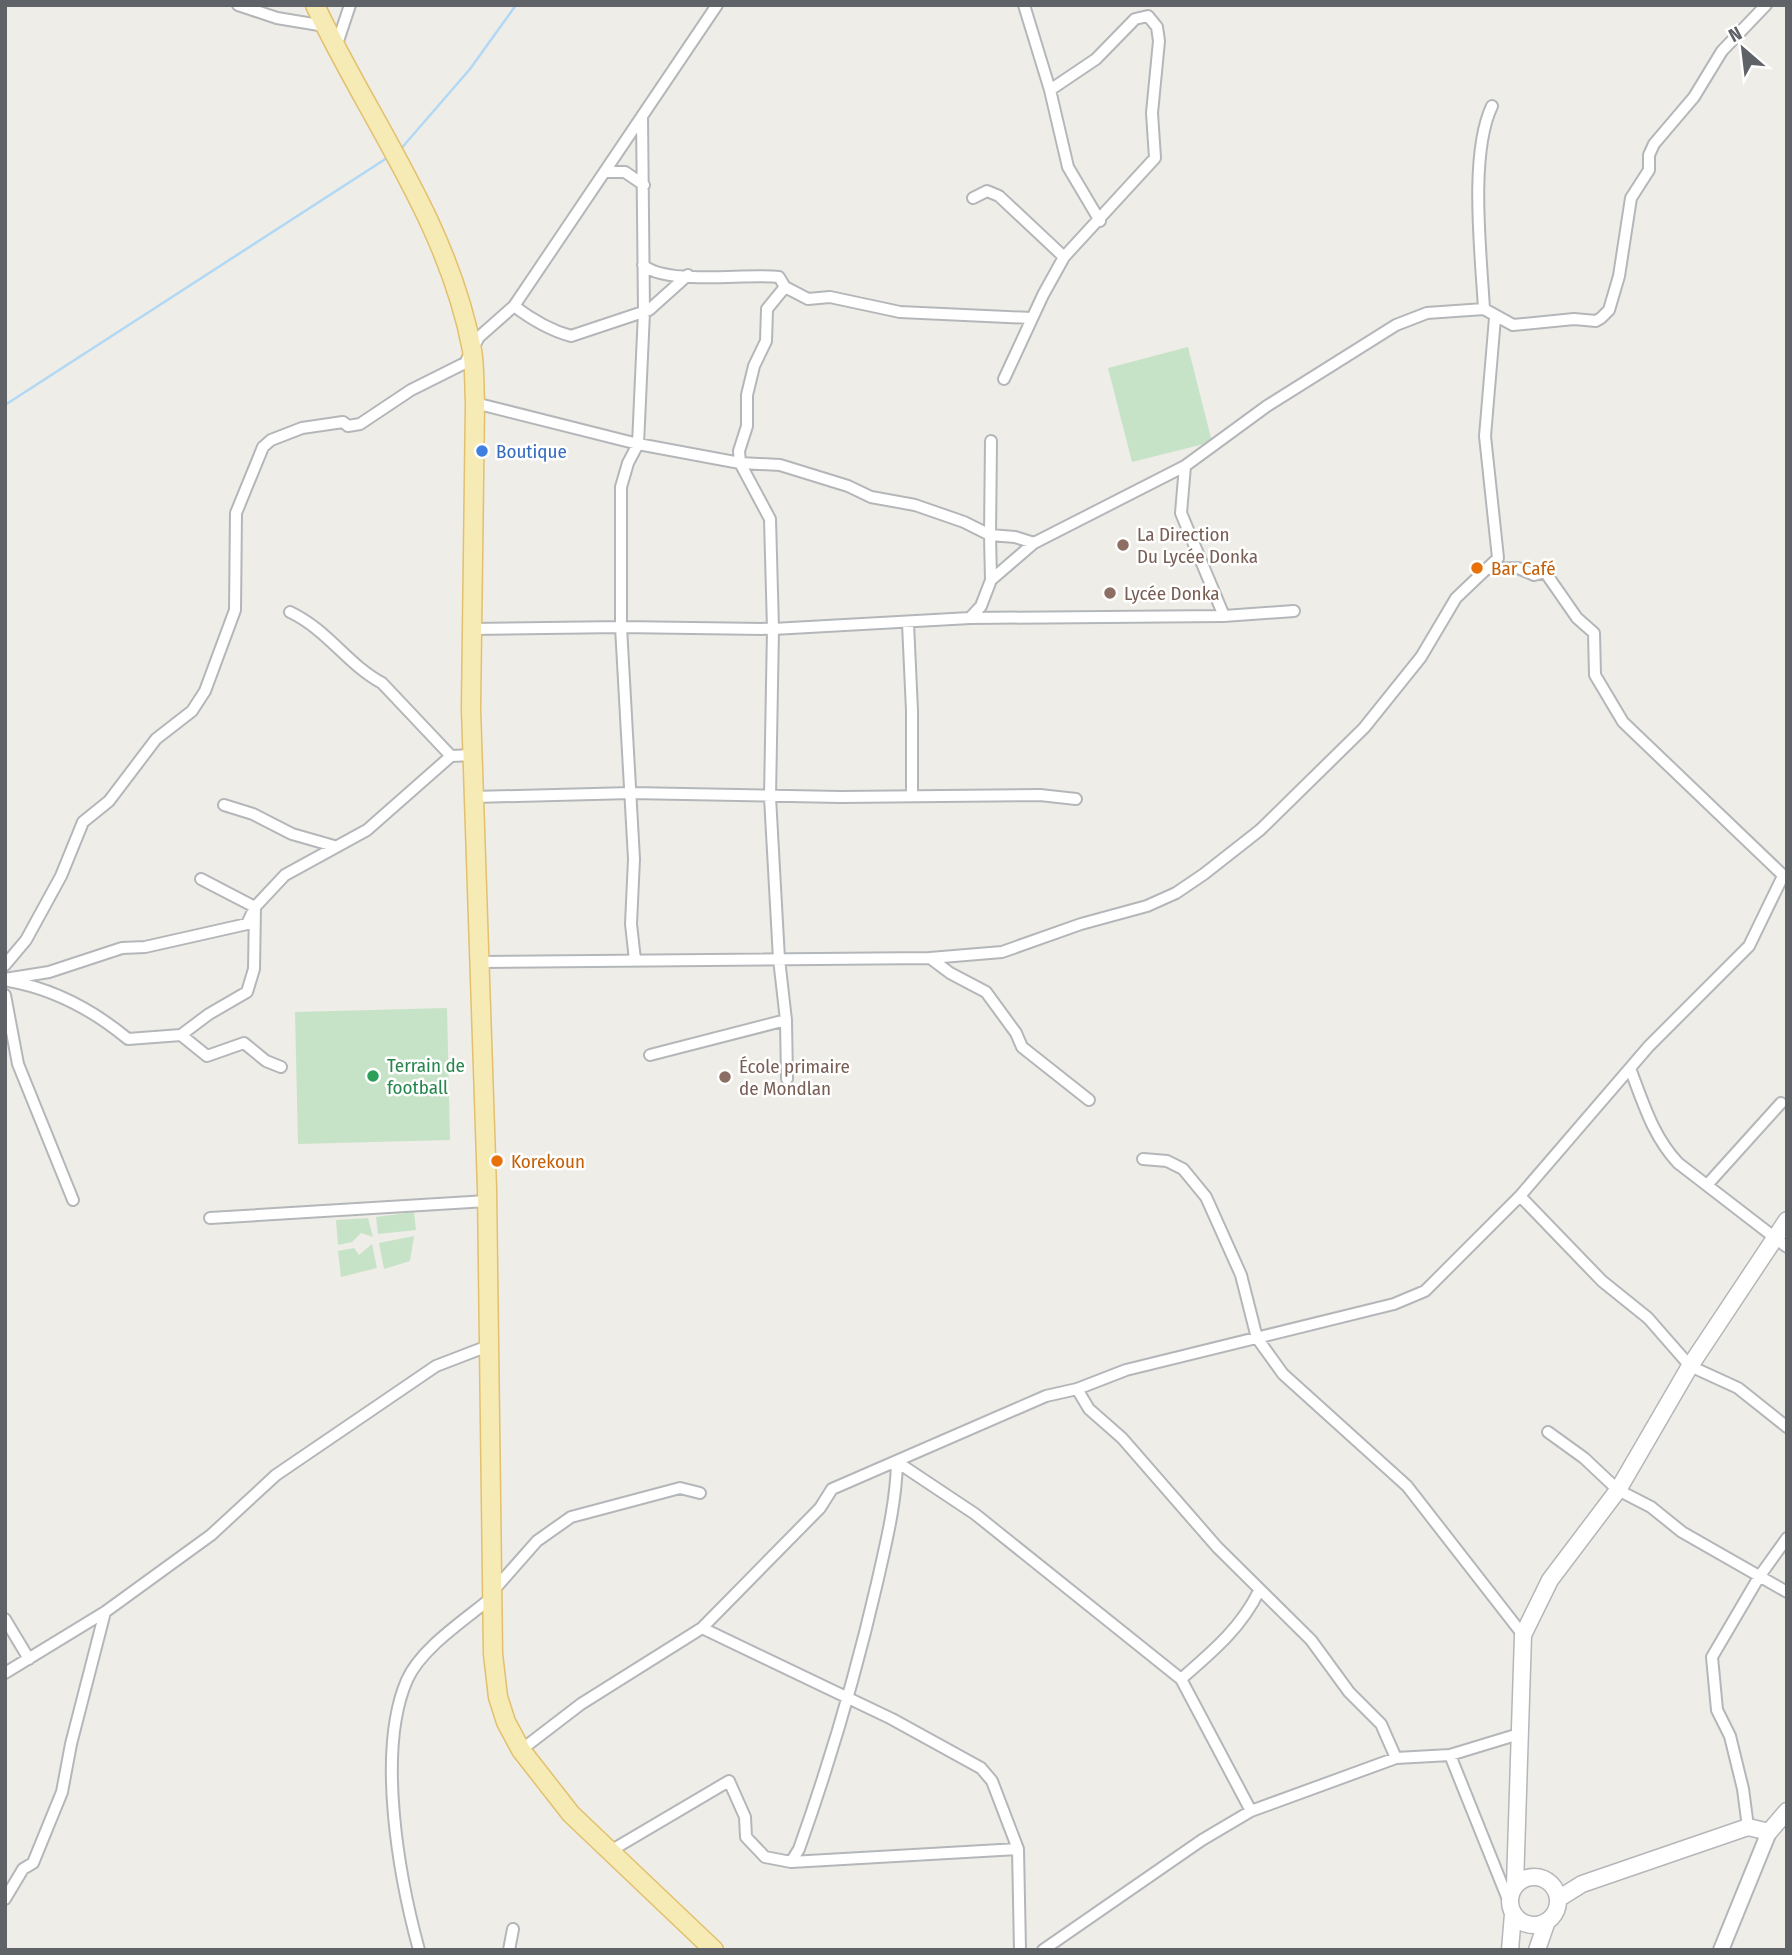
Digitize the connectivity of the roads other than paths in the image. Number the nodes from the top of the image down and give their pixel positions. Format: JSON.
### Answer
{"nodes":[{"id":1,"x":238,"y":5,"type":"edge"},
{"id":2,"x":315,"y":5,"type":"edge"},
{"id":3,"x":717,"y":5,"type":"edge"},
{"id":4,"x":1024,"y":5,"type":"edge"},
{"id":5,"x":1766,"y":5,"type":"edge"},
{"id":6,"x":346,"y":9,"type":"edge"},
{"id":7,"x":325,"y":26,"type":"junction"},
{"id":8,"x":336,"y":47,"type":"junction"},
{"id":9,"x":1050,"y":90,"type":"junction"},
{"id":10,"x":1492,"y":106,"type":"dead end"},
{"id":11,"x":642,"y":116,"type":"junction"},
{"id":12,"x":605,"y":172,"type":"junction"},
{"id":13,"x":644,"y":185,"type":"junction"},
{"id":14,"x":973,"y":198,"type":"dead end"},
{"id":15,"x":1100,"y":221,"type":"junction"},
{"id":16,"x":1065,"y":257,"type":"junction"},
{"id":17,"x":643,"y":265,"type":"junction"},
{"id":18,"x":688,"y":275,"type":"junction"},
{"id":19,"x":785,"y":287,"type":"junction"},
{"id":20,"x":514,"y":306,"type":"junction"},
{"id":21,"x":1484,"y":309,"type":"junction"},
{"id":22,"x":644,"y":312,"type":"junction"},
{"id":23,"x":1031,"y":318,"type":"junction"},
{"id":24,"x":1495,"y":318,"type":"junction"},
{"id":25,"x":472,"y":353,"type":"junction"},
{"id":26,"x":1004,"y":379,"type":"dead end"},
{"id":27,"x":475,"y":403,"type":"junction"},
{"id":28,"x":992,"y":441,"type":"dead end"},
{"id":29,"x":638,"y":444,"type":"junction"},
{"id":30,"x":740,"y":463,"type":"junction"},
{"id":31,"x":1185,"y":466,"type":"junction"},
{"id":32,"x":990,"y":536,"type":"junction"},
{"id":33,"x":1034,"y":543,"type":"junction"},
{"id":34,"x":1486,"y":569,"type":"junction"},
{"id":35,"x":991,"y":580,"type":"junction"},
{"id":36,"x":1294,"y":611,"type":"dead end"},
{"id":37,"x":290,"y":612,"type":"dead end"},
{"id":38,"x":1224,"y":616,"type":"junction"},
{"id":39,"x":970,"y":618,"type":"junction"},
{"id":40,"x":908,"y":623,"type":"junction"},
{"id":41,"x":621,"y":627,"type":"junction"},
{"id":42,"x":471,"y":629,"type":"junction"},
{"id":43,"x":773,"y":629,"type":"junction"},
{"id":44,"x":473,"y":755,"type":"junction"},
{"id":45,"x":451,"y":756,"type":"junction"},
{"id":46,"x":631,"y":793,"type":"junction"},
{"id":47,"x":912,"y":796,"type":"junction"},
{"id":48,"x":474,"y":797,"type":"junction"},
{"id":49,"x":770,"y":797,"type":"junction"},
{"id":50,"x":1076,"y":799,"type":"dead end"},
{"id":51,"x":224,"y":805,"type":"dead end"},
{"id":52,"x":334,"y":846,"type":"junction"},
{"id":53,"x":1785,"y":877,"type":"edge"},
{"id":54,"x":201,"y":879,"type":"dead end"},
{"id":55,"x":255,"y":907,"type":"junction"},
{"id":56,"x":930,"y":958,"type":"junction"},
{"id":57,"x":779,"y":959,"type":"junction"},
{"id":58,"x":635,"y":960,"type":"junction"},
{"id":59,"x":481,"y":962,"type":"junction"},
{"id":60,"x":5,"y":965,"type":"edge"},
{"id":61,"x":5,"y":979,"type":"edge"},
{"id":62,"x":5,"y":995,"type":"edge"},
{"id":63,"x":786,"y":1020,"type":"junction"},
{"id":64,"x":181,"y":1035,"type":"junction"},
{"id":65,"x":650,"y":1055,"type":"dead end"},
{"id":66,"x":281,"y":1067,"type":"dead end"},
{"id":67,"x":1632,"y":1070,"type":"junction"},
{"id":68,"x":787,"y":1079,"type":"dead end"},
{"id":69,"x":1089,"y":1100,"type":"dead end"},
{"id":70,"x":1781,"y":1103,"type":"dead end"},
{"id":71,"x":1143,"y":1159,"type":"dead end"},
{"id":72,"x":1707,"y":1185,"type":"junction"},
{"id":73,"x":1520,"y":1196,"type":"junction"},
{"id":74,"x":73,"y":1200,"type":"dead end"},
{"id":75,"x":487,"y":1201,"type":"junction"},
{"id":76,"x":209,"y":1218,"type":"dead end"},
{"id":77,"x":1787,"y":1220,"type":"edge"},
{"id":78,"x":1781,"y":1243,"type":"edge"},
{"id":79,"x":1258,"y":1338,"type":"junction"},
{"id":80,"x":488,"y":1346,"type":"junction"},
{"id":81,"x":1690,"y":1367,"type":"junction"},
{"id":82,"x":1077,"y":1390,"type":"junction"},
{"id":83,"x":1787,"y":1427,"type":"edge"},
{"id":84,"x":1548,"y":1432,"type":"dead end"},
{"id":85,"x":897,"y":1462,"type":"junction"},
{"id":86,"x":1618,"y":1490,"type":"junction"},
{"id":87,"x":700,"y":1493,"type":"dead end"},
{"id":88,"x":1787,"y":1538,"type":"edge"},
{"id":89,"x":1759,"y":1577,"type":"junction"},
{"id":90,"x":1259,"y":1591,"type":"junction"},
{"id":91,"x":1787,"y":1592,"type":"edge"},
{"id":92,"x":491,"y":1596,"type":"junction"},
{"id":93,"x":105,"y":1612,"type":"junction"},
{"id":94,"x":5,"y":1619,"type":"edge"},
{"id":95,"x":702,"y":1628,"type":"junction"},
{"id":96,"x":1523,"y":1635,"type":"junction"},
{"id":97,"x":29,"y":1660,"type":"junction"},
{"id":98,"x":5,"y":1673,"type":"edge"},
{"id":99,"x":1181,"y":1679,"type":"junction"},
{"id":100,"x":847,"y":1700,"type":"junction"},
{"id":101,"x":1519,"y":1734,"type":"junction"},
{"id":102,"x":521,"y":1750,"type":"junction"},
{"id":103,"x":1450,"y":1755,"type":"junction"},
{"id":104,"x":1396,"y":1758,"type":"junction"},
{"id":105,"x":1251,"y":1811,"type":"junction"},
{"id":106,"x":1787,"y":1811,"type":"edge"},
{"id":107,"x":1748,"y":1827,"type":"junction"},
{"id":108,"x":1769,"y":1832,"type":"junction"},
{"id":109,"x":1516,"y":1844,"type":"junction"},
{"id":110,"x":1018,"y":1849,"type":"junction"},
{"id":111,"x":612,"y":1850,"type":"junction"},
{"id":112,"x":791,"y":1863,"type":"junction"},
{"id":113,"x":1544,"y":1880,"type":"junction"},
{"id":114,"x":1582,"y":1884,"type":"junction"},
{"id":115,"x":1516,"y":1885,"type":"junction"},
{"id":116,"x":6,"y":1893,"type":"edge"},
{"id":117,"x":1558,"y":1899,"type":"junction"},
{"id":118,"x":1511,"y":1908,"type":"junction"},
{"id":119,"x":1547,"y":1921,"type":"junction"},
{"id":120,"x":513,"y":1929,"type":"dead end"},
{"id":121,"x":419,"y":1950,"type":"edge"},
{"id":122,"x":509,"y":1950,"type":"edge"},
{"id":123,"x":714,"y":1950,"type":"edge"},
{"id":124,"x":1020,"y":1950,"type":"edge"},
{"id":125,"x":1043,"y":1950,"type":"edge"},
{"id":126,"x":1510,"y":1950,"type":"edge"},
{"id":127,"x":1537,"y":1950,"type":"edge"},
{"id":128,"x":1721,"y":1950,"type":"edge"}],
"edges":[{"from":1,"to":7,"type":"street"},
{"from":2,"to":7,"type":"main road"},
{"from":3,"to":11,"type":"street"},
{"from":4,"to":9,"type":"street"},
{"from":5,"to":24,"type":"street"},
{"from":6,"to":8,"type":"street"},
{"from":7,"to":8,"type":"main road"},
{"from":8,"to":25,"type":"main road"},
{"from":9,"to":15,"type":"street"},
{"from":9,"to":15,"type":"street"},
{"from":10,"to":21,"type":"street"},
{"from":11,"to":12,"type":"street"},
{"from":11,"to":13,"type":"street"},
{"from":12,"to":13,"type":"street"},
{"from":12,"to":20,"type":"street"},
{"from":13,"to":17,"type":"street"},
{"from":14,"to":16,"type":"street"},
{"from":15,"to":16,"type":"street"},
{"from":16,"to":23,"type":"street"},
{"from":17,"to":18,"type":"street"},
{"from":17,"to":22,"type":"street"},
{"from":18,"to":19,"type":"street"},
{"from":18,"to":22,"type":"street"},
{"from":19,"to":23,"type":"street"},
{"from":19,"to":30,"type":"street"},
{"from":20,"to":22,"type":"street"},
{"from":20,"to":25,"type":"street"},
{"from":21,"to":24,"type":"street"},
{"from":21,"to":31,"type":"street"},
{"from":22,"to":29,"type":"street"},
{"from":23,"to":26,"type":"street"},
{"from":24,"to":34,"type":"street"},
{"from":25,"to":27,"type":"main road"},
{"from":25,"to":60,"type":"street"},
{"from":27,"to":29,"type":"street"},
{"from":27,"to":42,"type":"main road"},
{"from":28,"to":32,"type":"street"},
{"from":29,"to":30,"type":"street"},
{"from":29,"to":41,"type":"street"},
{"from":30,"to":32,"type":"street"},
{"from":30,"to":43,"type":"street"},
{"from":31,"to":33,"type":"street"},
{"from":31,"to":38,"type":"street"},
{"from":32,"to":33,"type":"street"},
{"from":32,"to":35,"type":"street"},
{"from":33,"to":35,"type":"street"},
{"from":34,"to":53,"type":"street"},
{"from":34,"to":56,"type":"street"},
{"from":35,"to":39,"type":"street"},
{"from":36,"to":38,"type":"street"},
{"from":37,"to":45,"type":"street"},
{"from":38,"to":39,"type":"street"},
{"from":39,"to":40,"type":"street"},
{"from":40,"to":43,"type":"street"},
{"from":40,"to":47,"type":"street"},
{"from":41,"to":42,"type":"street"},
{"from":41,"to":43,"type":"street"},
{"from":41,"to":46,"type":"street"},
{"from":42,"to":44,"type":"main road"},
{"from":43,"to":49,"type":"street"},
{"from":44,"to":45,"type":"street"},
{"from":44,"to":48,"type":"main road"},
{"from":45,"to":52,"type":"street"},
{"from":46,"to":48,"type":"street"},
{"from":46,"to":49,"type":"street"},
{"from":46,"to":58,"type":"street"},
{"from":47,"to":49,"type":"street"},
{"from":47,"to":50,"type":"street"},
{"from":48,"to":59,"type":"main road"},
{"from":49,"to":57,"type":"street"},
{"from":51,"to":52,"type":"street"},
{"from":52,"to":55,"type":"street"},
{"from":53,"to":67,"type":"street"},
{"from":54,"to":55,"type":"street"},
{"from":55,"to":61,"type":"street"},
{"from":55,"to":64,"type":"street"},
{"from":56,"to":57,"type":"street"},
{"from":56,"to":69,"type":"street"},
{"from":57,"to":58,"type":"street"},
{"from":57,"to":63,"type":"street"},
{"from":58,"to":59,"type":"street"},
{"from":59,"to":75,"type":"main road"},
{"from":61,"to":64,"type":"street"},
{"from":62,"to":74,"type":"street"},
{"from":63,"to":65,"type":"street"},
{"from":63,"to":68,"type":"street"},
{"from":64,"to":66,"type":"street"},
{"from":67,"to":72,"type":"street"},
{"from":67,"to":73,"type":"street"},
{"from":70,"to":72,"type":"street"},
{"from":71,"to":79,"type":"street"},
{"from":72,"to":78,"type":"street"},
{"from":73,"to":79,"type":"street"},
{"from":73,"to":81,"type":"street"},
{"from":75,"to":76,"type":"street"},
{"from":75,"to":80,"type":"main road"},
{"from":77,"to":78,"type":"main road"},
{"from":78,"to":81,"type":"main road"},
{"from":79,"to":82,"type":"street"},
{"from":79,"to":96,"type":"street"},
{"from":80,"to":92,"type":"main road"},
{"from":80,"to":93,"type":"street"},
{"from":81,"to":83,"type":"street"},
{"from":81,"to":86,"type":"main road"},
{"from":82,"to":85,"type":"street"},
{"from":82,"to":90,"type":"street"},
{"from":84,"to":86,"type":"street"},
{"from":85,"to":95,"type":"street"},
{"from":85,"to":99,"type":"street"},
{"from":85,"to":100,"type":"street"},
{"from":86,"to":89,"type":"street"},
{"from":86,"to":96,"type":"main road"},
{"from":87,"to":92,"type":"street"},
{"from":88,"to":89,"type":"street"},
{"from":89,"to":91,"type":"street"},
{"from":89,"to":107,"type":"street"},
{"from":90,"to":99,"type":"street"},
{"from":90,"to":104,"type":"street"},
{"from":92,"to":102,"type":"main road"},
{"from":92,"to":121,"type":"street"},
{"from":93,"to":97,"type":"street"},
{"from":93,"to":116,"type":"street"},
{"from":94,"to":97,"type":"street"},
{"from":95,"to":100,"type":"street"},
{"from":95,"to":102,"type":"street"},
{"from":96,"to":101,"type":"main road"},
{"from":97,"to":98,"type":"street"},
{"from":99,"to":105,"type":"street"},
{"from":100,"to":110,"type":"street"},
{"from":100,"to":112,"type":"street"},
{"from":101,"to":103,"type":"street"},
{"from":101,"to":109,"type":"main road"},
{"from":102,"to":111,"type":"main road"},
{"from":103,"to":104,"type":"street"},
{"from":103,"to":118,"type":"street"},
{"from":104,"to":105,"type":"street"},
{"from":105,"to":125,"type":"street"},
{"from":106,"to":108,"type":"main road"},
{"from":107,"to":108,"type":"main road"},
{"from":107,"to":114,"type":"main road"},
{"from":108,"to":128,"type":"street"},
{"from":109,"to":113,"type":"main road"},
{"from":109,"to":115,"type":"main road"},
{"from":110,"to":112,"type":"street"},
{"from":110,"to":124,"type":"street"},
{"from":111,"to":112,"type":"street"},
{"from":111,"to":123,"type":"main road"},
{"from":113,"to":114,"type":"main road"},
{"from":113,"to":115,"type":"main road"},
{"from":113,"to":117,"type":"main road"},
{"from":114,"to":117,"type":"main road"},
{"from":115,"to":118,"type":"main road"},
{"from":117,"to":119,"type":"main road"},
{"from":118,"to":119,"type":"main road"},
{"from":118,"to":126,"type":"main road"},
{"from":119,"to":127,"type":"main road"},
{"from":120,"to":122,"type":"street"}]}
